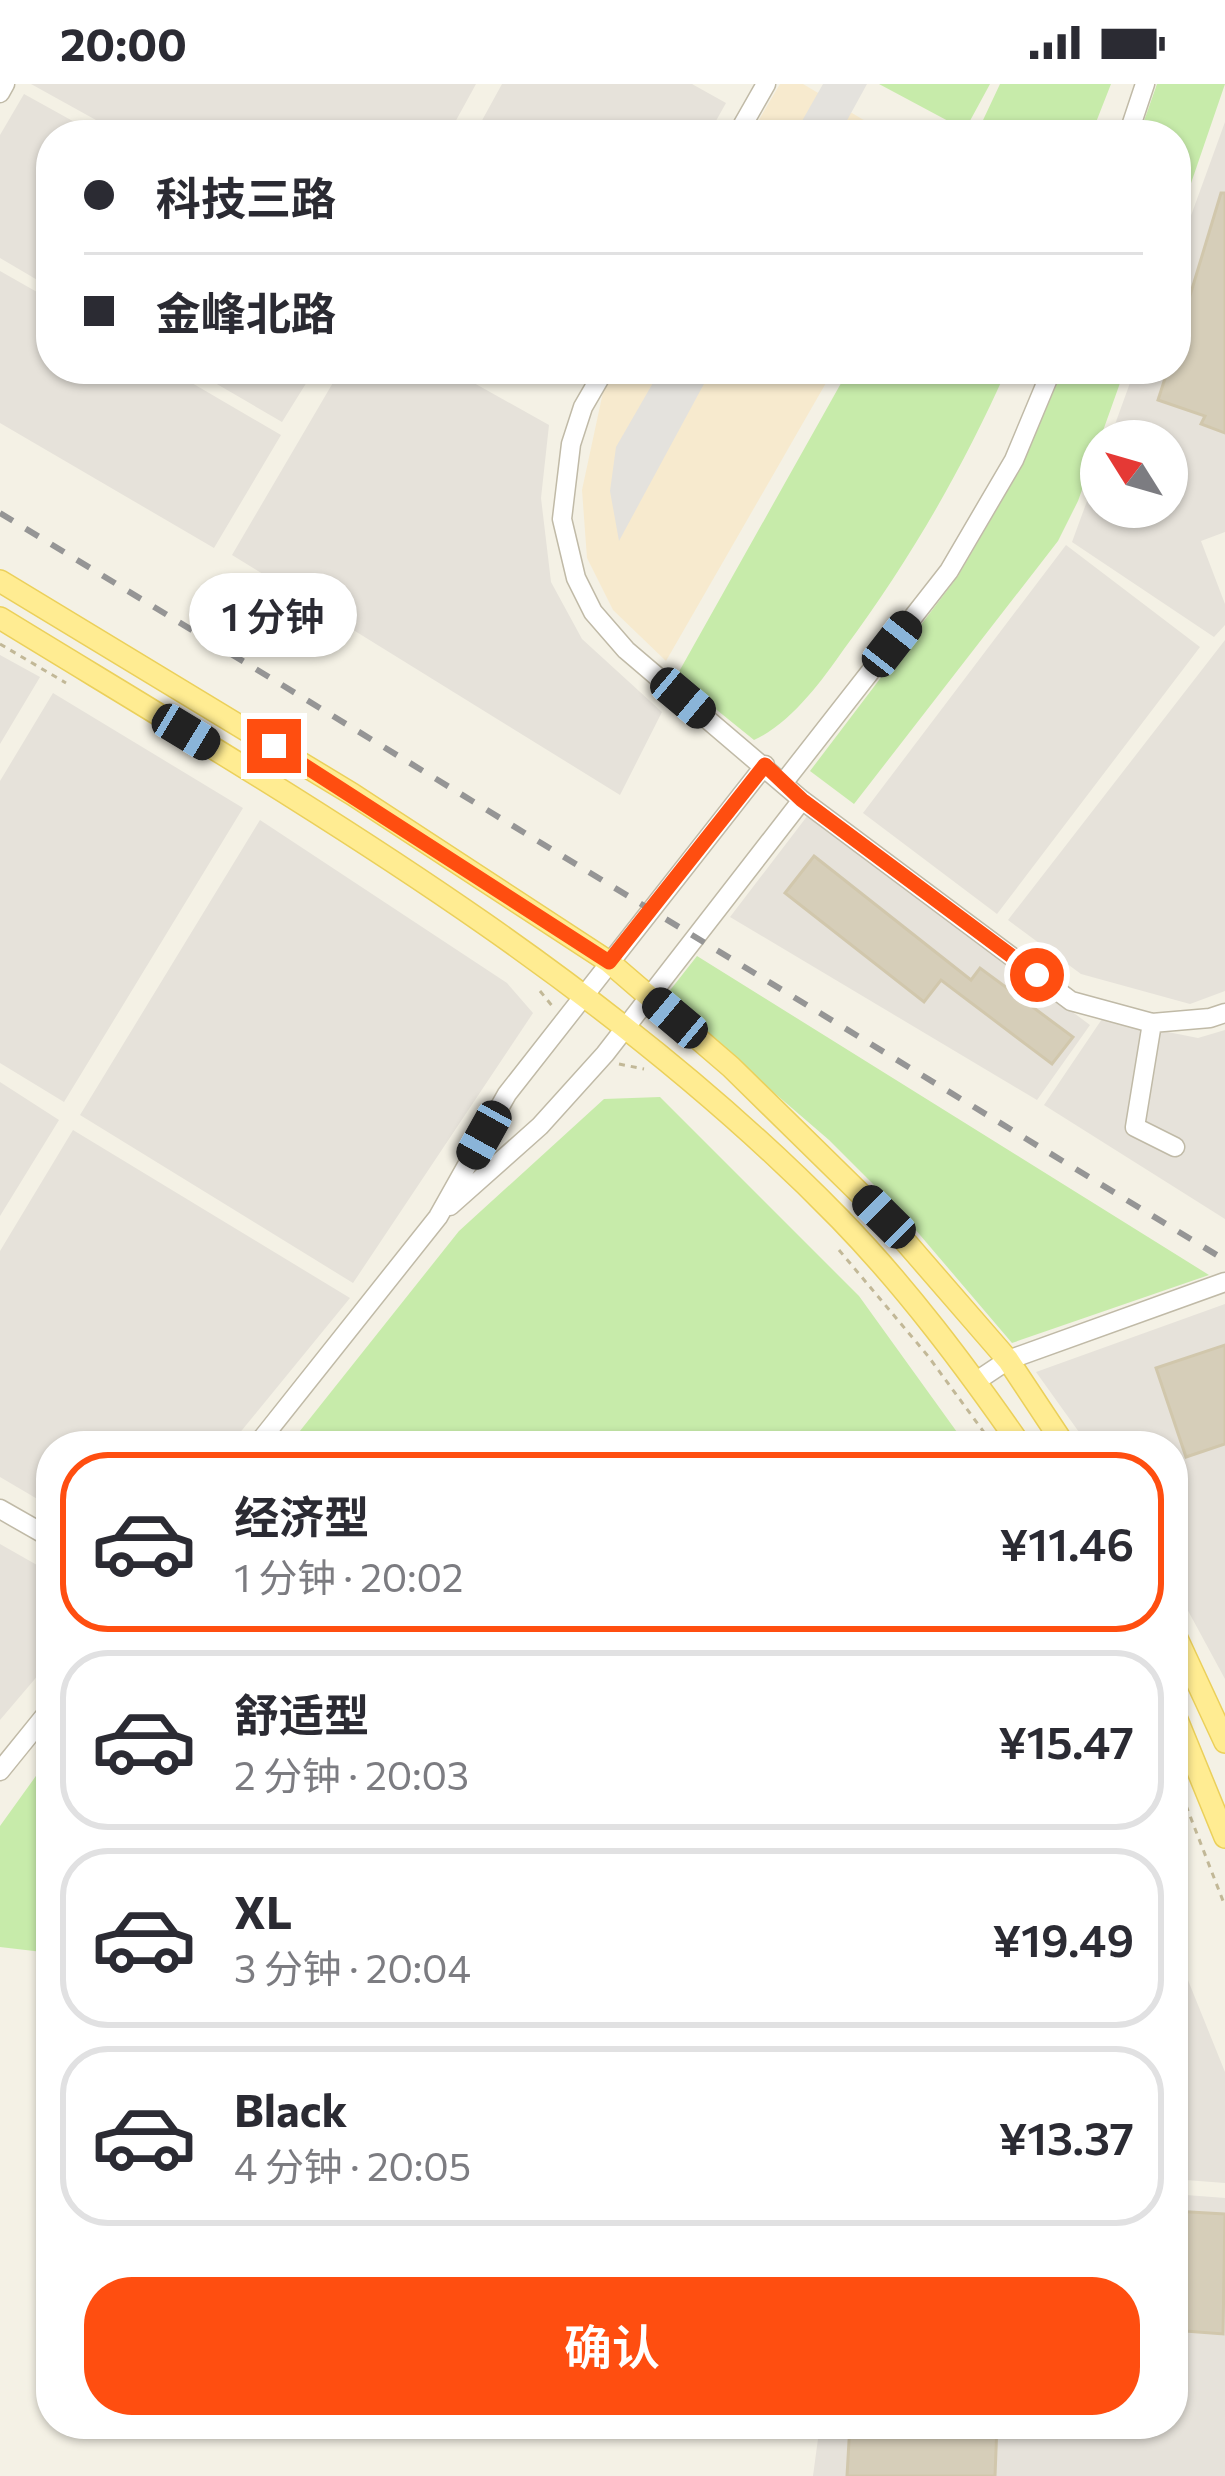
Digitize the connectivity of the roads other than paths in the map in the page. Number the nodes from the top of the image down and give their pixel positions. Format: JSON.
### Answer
{"nodes":[{"id":1,"x":5,"y":84,"type":"edge"},
{"id":2,"x":766,"y":84,"type":"edge"},
{"id":3,"x":1145,"y":84,"type":"edge"},
{"id":4,"x":0,"y":93,"type":"edge"},
{"id":5,"x":746,"y":120,"type":"edge"},
{"id":6,"x":1133,"y":120,"type":"edge"},
{"id":7,"x":597,"y":384,"type":"edge"},
{"id":8,"x":1046,"y":384,"type":"edge"},
{"id":9,"x":0,"y":581,"type":"edge"},
{"id":10,"x":0,"y":618,"type":"edge"},
{"id":11,"x":765,"y":765,"type":"junction"},
{"id":12,"x":784,"y":782,"type":"junction"},
{"id":13,"x":802,"y":800,"type":"junction"},
{"id":14,"x":609,"y":962,"type":"junction"},
{"id":15,"x":584,"y":995,"type":"junction"},
{"id":16,"x":651,"y":998,"type":"junction"},
{"id":17,"x":1225,"y":1013,"type":"edge"},
{"id":18,"x":1152,"y":1023,"type":"junction"},
{"id":19,"x":624,"y":1029,"type":"junction"},
{"id":20,"x":1175,"y":1147,"type":"dead end"},
{"id":21,"x":438,"y":1217,"type":"junction"},
{"id":22,"x":1225,"y":1282,"type":"edge"},
{"id":23,"x":1008,"y":1360,"type":"junction"},
{"id":24,"x":975,"y":1382,"type":"junction"},
{"id":25,"x":268,"y":1431,"type":"edge"},
{"id":26,"x":1010,"y":1431,"type":"edge"},
{"id":27,"x":1055,"y":1431,"type":"edge"},
{"id":28,"x":0,"y":1509,"type":"edge"},
{"id":29,"x":36,"y":1529,"type":"edge"},
{"id":30,"x":1188,"y":1662,"type":"edge"},
{"id":31,"x":36,"y":1727,"type":"edge"},
{"id":32,"x":1225,"y":1742,"type":"edge"},
{"id":33,"x":1188,"y":1747,"type":"edge"},
{"id":34,"x":0,"y":1771,"type":"edge"},
{"id":35,"x":1225,"y":1837,"type":"edge"}],
"edges":[{"from":1,"to":4,"type":"street"},
{"from":2,"to":5,"type":"street"},
{"from":3,"to":6,"type":"street"},
{"from":7,"to":11,"type":"street"},
{"from":8,"to":12,"type":"street"},
{"from":9,"to":14,"type":"main road"},
{"from":10,"to":15,"type":"main road"},
{"from":11,"to":12,"type":"street"},
{"from":11,"to":14,"type":"street"},
{"from":12,"to":13,"type":"street"},
{"from":13,"to":16,"type":"street"},
{"from":13,"to":18,"type":"street"},
{"from":14,"to":15,"type":"street"},
{"from":14,"to":16,"type":"main road"},
{"from":15,"to":19,"type":"main road"},
{"from":15,"to":21,"type":"street"},
{"from":16,"to":19,"type":"street"},
{"from":16,"to":23,"type":"main road"},
{"from":17,"to":18,"type":"street"},
{"from":18,"to":20,"type":"street"},
{"from":19,"to":21,"type":"street"},
{"from":19,"to":24,"type":"main road"},
{"from":21,"to":25,"type":"street"},
{"from":22,"to":23,"type":"street"},
{"from":23,"to":24,"type":"street"},
{"from":23,"to":27,"type":"main road"},
{"from":24,"to":26,"type":"main road"},
{"from":28,"to":29,"type":"street"},
{"from":30,"to":32,"type":"main road"},
{"from":31,"to":34,"type":"street"},
{"from":33,"to":35,"type":"main road"}]}
